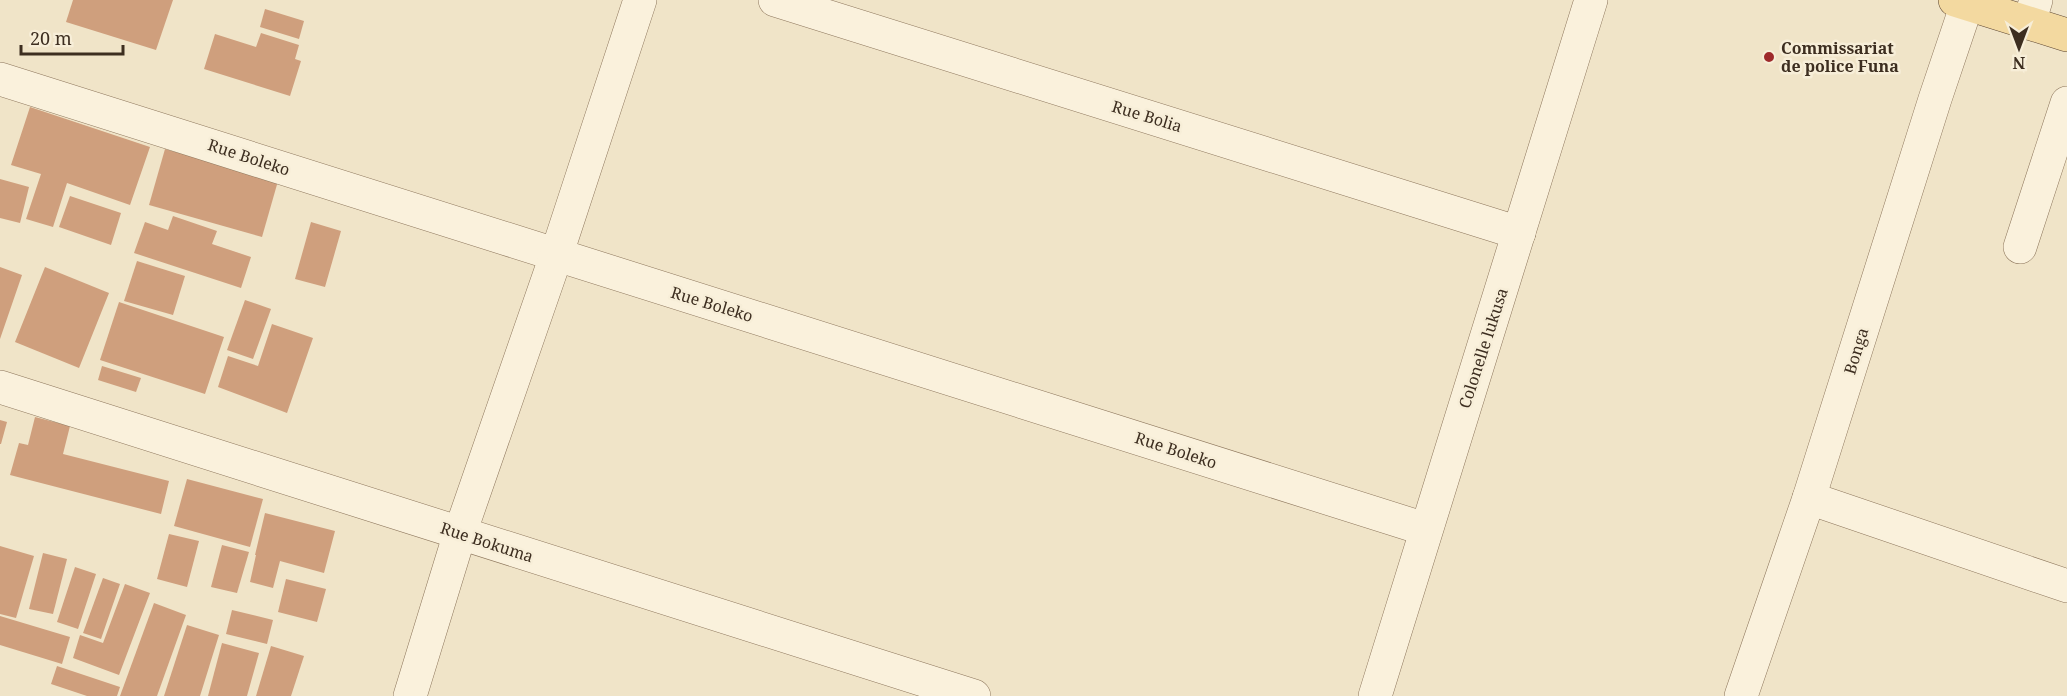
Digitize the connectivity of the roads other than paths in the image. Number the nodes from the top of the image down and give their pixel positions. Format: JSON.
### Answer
{"nodes":[{"id":1,"x":640,"y":0,"type":"edge"},
{"id":2,"x":775,"y":0,"type":"edge"},
{"id":3,"x":1591,"y":0,"type":"edge"},
{"id":4,"x":1961,"y":2,"type":"edge"},
{"id":5,"x":2032,"y":11,"type":"edge"},
{"id":6,"x":2067,"y":35,"type":"edge"},
{"id":7,"x":0,"y":79,"type":"edge"},
{"id":8,"x":2067,"y":103,"type":"edge"},
{"id":9,"x":1519,"y":233,"type":"junction"},
{"id":10,"x":2020,"y":247,"type":"dead end"},
{"id":11,"x":556,"y":255,"type":"junction"},
{"id":12,"x":0,"y":387,"type":"edge"},
{"id":13,"x":1809,"y":498,"type":"junction"},
{"id":14,"x":1425,"y":529,"type":"junction"},
{"id":15,"x":459,"y":533,"type":"junction"},
{"id":16,"x":2067,"y":586,"type":"edge"},
{"id":17,"x":410,"y":696,"type":"edge"},
{"id":18,"x":974,"y":696,"type":"edge"},
{"id":19,"x":1375,"y":696,"type":"edge"},
{"id":20,"x":1741,"y":696,"type":"edge"}],
"edges":[{"from":1,"to":11,"type":"street"},
{"from":2,"to":9,"type":"street","name":"Rue Bolia"},
{"from":3,"to":9,"type":"street","name":"Colonelle lukusa"},
{"from":4,"to":5,"type":"main road"},
{"from":4,"to":13,"type":"street","name":"Bonga"},
{"from":5,"to":6,"type":"main road"},
{"from":7,"to":11,"type":"street","name":"Rue Boleko"},
{"from":8,"to":10,"type":"street"},
{"from":9,"to":14,"type":"street","name":"Colonelle lukusa"},
{"from":11,"to":14,"type":"street","name":"Rue Boleko"},
{"from":11,"to":15,"type":"street"},
{"from":12,"to":15,"type":"street","name":"Rue Bokuma"},
{"from":13,"to":16,"type":"street"},
{"from":13,"to":20,"type":"street","name":"Bonga"},
{"from":14,"to":19,"type":"street","name":"Colonelle lukusa"},
{"from":15,"to":17,"type":"street"},
{"from":15,"to":18,"type":"street","name":"Rue Bokuma"}]}
